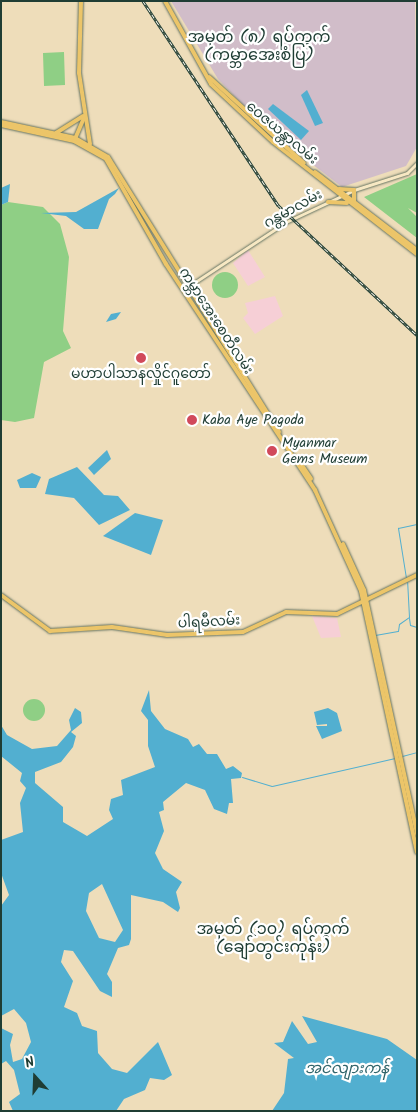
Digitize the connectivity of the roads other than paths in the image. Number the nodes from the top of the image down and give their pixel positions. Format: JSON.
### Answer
{"nodes":[{"id":1,"x":81,"y":1,"type":"edge"},
{"id":2,"x":166,"y":1,"type":"edge"},
{"id":3,"x":84,"y":116,"type":"junction"},
{"id":4,"x":4,"y":124,"type":"edge"},
{"id":5,"x":36,"y":131,"type":"junction"},
{"id":6,"x":56,"y":133,"type":"junction"},
{"id":7,"x":74,"y":139,"type":"junction"},
{"id":8,"x":90,"y":144,"type":"junction"},
{"id":9,"x":417,"y":163,"type":"edge"},
{"id":10,"x":333,"y":188,"type":"junction"},
{"id":11,"x":354,"y":190,"type":"junction"},
{"id":12,"x":342,"y":195,"type":"junction"},
{"id":13,"x":328,"y":202,"type":"junction"},
{"id":14,"x":354,"y":204,"type":"junction"},
{"id":15,"x":417,"y":252,"type":"edge"},
{"id":16,"x":185,"y":289,"type":"junction"},
{"id":17,"x":417,"y":575,"type":"edge"},
{"id":18,"x":363,"y":590,"type":"junction"},
{"id":19,"x":374,"y":594,"type":"junction"},
{"id":20,"x":1,"y":595,"type":"edge"},
{"id":21,"x":364,"y":598,"type":"junction"},
{"id":22,"x":354,"y":602,"type":"junction"},
{"id":23,"x":365,"y":606,"type":"junction"},
{"id":24,"x":392,"y":727,"type":"junction"},
{"id":25,"x":400,"y":766,"type":"junction"},
{"id":26,"x":417,"y":834,"type":"edge"},
{"id":27,"x":417,"y":852,"type":"edge"}],
"edges":[{"from":1,"to":3,"type":"main road"},
{"from":2,"to":10,"type":"main road","name":"ဝေဇယန္တာလမ်း"},
{"from":3,"to":6,"type":"main road"},
{"from":3,"to":7,"type":"main road"},
{"from":3,"to":8,"type":"main road"},
{"from":4,"to":5,"type":"main road","name":"ကမ္ဘာအေးစေတီလမ်း"},
{"from":5,"to":6,"type":"main road","name":"ကမ္ဘာအေးစေတီလမ်း"},
{"from":5,"to":7,"type":"main road","name":"ကမ္ဘာအေးစေတီလမ်း"},
{"from":6,"to":7,"type":"main road","name":"ကမ္ဘာအေးစေတီလမ်း"},
{"from":7,"to":8,"type":"main road","name":"ကမ္ဘာအေးစေတီလမ်း"},
{"from":7,"to":16,"type":"main road","name":"ကမ္ဘာအေးစေတီလမ်း"},
{"from":8,"to":16,"type":"main road","name":"ကမ္ဘာအေးစေတီလမ်း"},
{"from":9,"to":11,"type":"main road","name":"ဂန္တမာလမ်း"},
{"from":10,"to":11,"type":"main road"},
{"from":10,"to":12,"type":"main road","name":"ဝေဇယန္တာလမ်း"},
{"from":10,"to":13,"type":"main road"},
{"from":11,"to":12,"type":"main road","name":"ဂန္တမာလမ်း"},
{"from":11,"to":14,"type":"main road"},
{"from":12,"to":13,"type":"main road","name":"ဂန္တမာလမ်း"},
{"from":12,"to":14,"type":"main road","name":"ဝေဇယန္တာလမ်း"},
{"from":13,"to":14,"type":"main road"},
{"from":13,"to":16,"type":"main road","name":"ဂန္တမာလမ်း"},
{"from":14,"to":15,"type":"main road","name":"ဝေဇယန္တာလမ်း"},
{"from":16,"to":18,"type":"main road","name":"ကမ္ဘာအေးစေတီလမ်း"},
{"from":17,"to":19,"type":"main road","name":"ပါရမီလမ်း"},
{"from":18,"to":19,"type":"main road"},
{"from":18,"to":21,"type":"main road","name":"ကမ္ဘာအေးစေတီလမ်း"},
{"from":18,"to":22,"type":"main road"},
{"from":19,"to":21,"type":"main road","name":"ပါရမီလမ်း"},
{"from":19,"to":23,"type":"main road"},
{"from":20,"to":22,"type":"main road","name":"ပါရမီလမ်း"},
{"from":21,"to":22,"type":"main road","name":"ပါရမီလမ်း"},
{"from":21,"to":23,"type":"main road","name":"ကမ္ဘာအေးစေတီလမ်း"},
{"from":22,"to":23,"type":"main road"},
{"from":23,"to":24,"type":"main road"},
{"from":24,"to":25,"type":"main road"},
{"from":24,"to":25,"type":"main road"},
{"from":25,"to":26,"type":"main road"},
{"from":25,"to":27,"type":"main road"}]}
